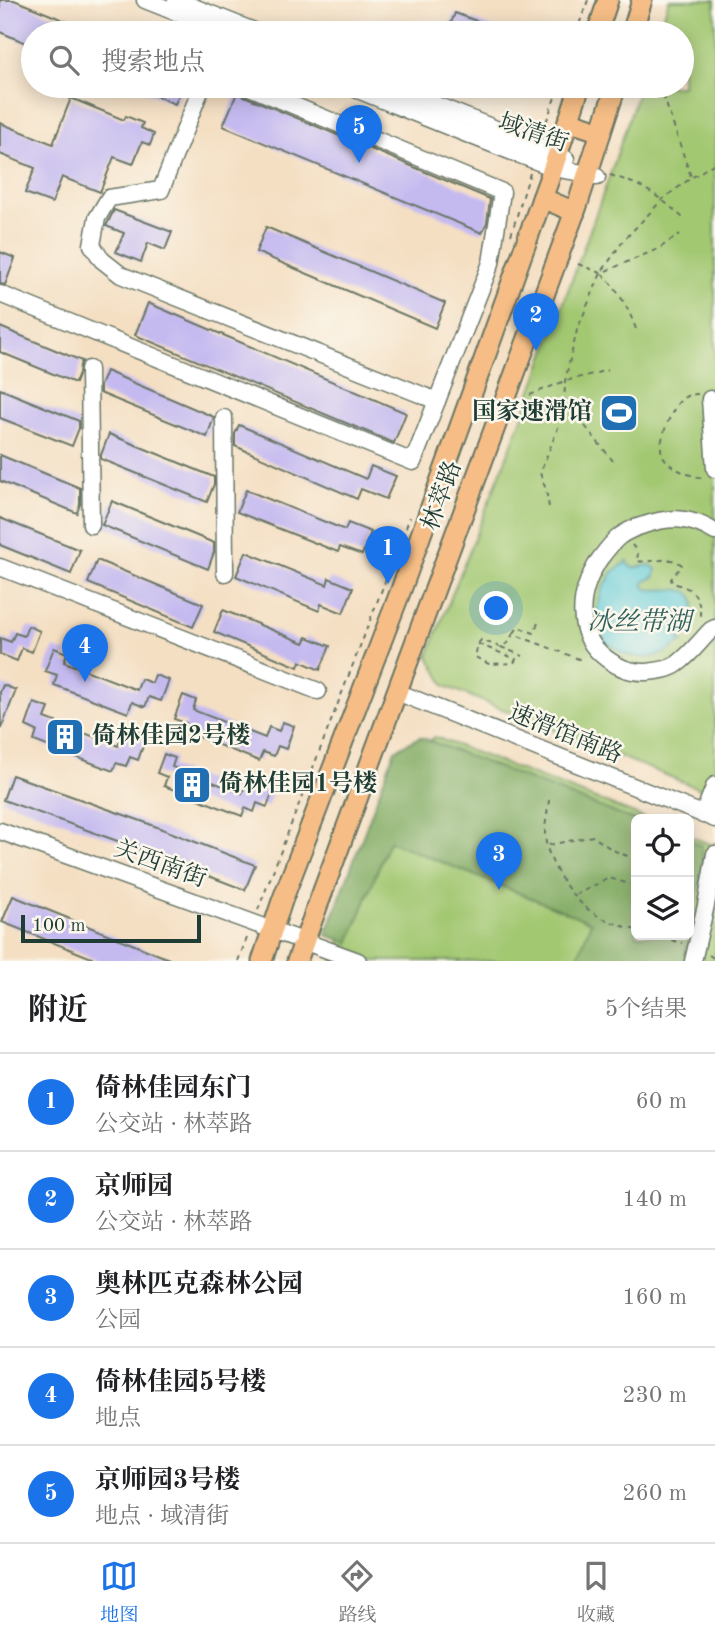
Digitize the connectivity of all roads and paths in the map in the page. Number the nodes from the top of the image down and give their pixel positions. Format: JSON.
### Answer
{"nodes":[{"id":1,"x":145,"y":0,"type":"edge"},
{"id":2,"x":176,"y":0,"type":"edge"},
{"id":3,"x":587,"y":0,"type":"edge"},
{"id":4,"x":608,"y":0,"type":"edge"},
{"id":5,"x":642,"y":0,"type":"edge"},
{"id":6,"x":195,"y":21,"type":"edge"},
{"id":7,"x":229,"y":21,"type":"edge"},
{"id":8,"x":580,"y":21,"type":"edge"},
{"id":9,"x":601,"y":21,"type":"edge"},
{"id":10,"x":636,"y":21,"type":"edge"},
{"id":11,"x":197,"y":98,"type":"edge"},
{"id":12,"x":276,"y":98,"type":"edge"},
{"id":13,"x":382,"y":98,"type":"edge"},
{"id":14,"x":415,"y":98,"type":"edge"},
{"id":15,"x":555,"y":98,"type":"edge"},
{"id":16,"x":576,"y":98,"type":"edge"},
{"id":17,"x":612,"y":98,"type":"edge"},
{"id":18,"x":664,"y":98,"type":"edge"},
{"id":19,"x":568,"y":121,"type":"junction"},
{"id":20,"x":601,"y":132,"type":"junction"},
{"id":21,"x":536,"y":153,"type":"junction"},
{"id":22,"x":555,"y":161,"type":"junction"},
{"id":23,"x":715,"y":163,"type":"edge"},
{"id":24,"x":598,"y":175,"type":"junction"},
{"id":25,"x":691,"y":178,"type":"junction"},
{"id":26,"x":542,"y":198,"type":"junction"},
{"id":27,"x":663,"y":199,"type":"junction"},
{"id":28,"x":575,"y":212,"type":"junction"},
{"id":29,"x":683,"y":218,"type":"dead end"},
{"id":30,"x":680,"y":234,"type":"dead end"},
{"id":31,"x":508,"y":244,"type":"dead end"},
{"id":32,"x":578,"y":264,"type":"dead end"},
{"id":33,"x":601,"y":273,"type":"junction"},
{"id":34,"x":0,"y":294,"type":"edge"},
{"id":35,"x":636,"y":329,"type":"dead end"},
{"id":36,"x":89,"y":369,"type":"dead end"},
{"id":37,"x":608,"y":370,"type":"dead end"},
{"id":38,"x":565,"y":381,"type":"junction"},
{"id":39,"x":530,"y":395,"type":"dead end"},
{"id":40,"x":706,"y":397,"type":"joint"},
{"id":41,"x":437,"y":401,"type":"junction"},
{"id":42,"x":224,"y":418,"type":"dead end"},
{"id":43,"x":585,"y":426,"type":"dead end"},
{"id":44,"x":613,"y":461,"type":"dead end"},
{"id":45,"x":710,"y":473,"type":"edge"},
{"id":46,"x":549,"y":507,"type":"dead end"},
{"id":47,"x":410,"y":515,"type":"dead end"},
{"id":48,"x":91,"y":525,"type":"dead end"},
{"id":49,"x":715,"y":532,"type":"edge"},
{"id":50,"x":614,"y":542,"type":"junction"},
{"id":51,"x":0,"y":567,"type":"edge"},
{"id":52,"x":225,"y":573,"type":"dead end"},
{"id":53,"x":539,"y":620,"type":"dead end"},
{"id":54,"x":707,"y":627,"type":"edge"},
{"id":55,"x":513,"y":634,"type":"junction"},
{"id":56,"x":478,"y":645,"type":"junction"},
{"id":57,"x":500,"y":647,"type":"junction"},
{"id":58,"x":598,"y":653,"type":"junction"},
{"id":59,"x":523,"y":656,"type":"dead end"},
{"id":60,"x":318,"y":691,"type":"dead end"},
{"id":61,"x":397,"y":692,"type":"junction"},
{"id":62,"x":715,"y":785,"type":"edge"},
{"id":63,"x":549,"y":800,"type":"dead end"},
{"id":64,"x":709,"y":817,"type":"edge"},
{"id":65,"x":1,"y":834,"type":"edge"},
{"id":66,"x":548,"y":845,"type":"junction"},
{"id":67,"x":715,"y":854,"type":"edge"},
{"id":68,"x":631,"y":857,"type":"edge"},
{"id":69,"x":631,"y":885,"type":"edge"},
{"id":70,"x":575,"y":896,"type":"junction"},
{"id":71,"x":253,"y":922,"type":"junction"},
{"id":72,"x":631,"y":928,"type":"edge"},
{"id":73,"x":273,"y":929,"type":"junction"},
{"id":74,"x":305,"y":941,"type":"junction"},
{"id":75,"x":238,"y":961,"type":"edge"},
{"id":76,"x":262,"y":961,"type":"edge"},
{"id":77,"x":297,"y":961,"type":"edge"},
{"id":78,"x":358,"y":961,"type":"edge"},
{"id":79,"x":693,"y":961,"type":"edge"}],
"edges":[{"from":1,"to":6,"type":"street"},
{"from":2,"to":7,"type":"street"},
{"from":3,"to":8,"type":"path"},
{"from":4,"to":9,"type":"main road"},
{"from":5,"to":10,"type":"main road"},
{"from":11,"to":41,"type":"street"},
{"from":12,"to":41,"type":"street"},
{"from":13,"to":21,"type":"street","name":"域清街"},
{"from":14,"to":21,"type":"street","name":"域清街"},
{"from":15,"to":21,"type":"path"},
{"from":16,"to":19,"type":"main road","name":"林萃路"},
{"from":17,"to":20,"type":"main road","name":"林萃路"},
{"from":18,"to":25,"type":"path"},
{"from":19,"to":20,"type":"main road"},
{"from":19,"to":22,"type":"main road","name":"林萃路"},
{"from":20,"to":24,"type":"main road","name":"林萃路"},
{"from":21,"to":22,"type":"street","name":"域清街"},
{"from":21,"to":31,"type":"path"},
{"from":22,"to":24,"type":"street","name":"域清街"},
{"from":22,"to":26,"type":"main road","name":"林萃路"},
{"from":23,"to":25,"type":"path"},
{"from":24,"to":27,"type":"path"},
{"from":24,"to":28,"type":"main road","name":"林萃路"},
{"from":25,"to":27,"type":"path"},
{"from":26,"to":28,"type":"main road"},
{"from":26,"to":73,"type":"main road","name":"林萃路"},
{"from":27,"to":29,"type":"path"},
{"from":27,"to":33,"type":"path"},
{"from":28,"to":61,"type":"main road","name":"林萃路"},
{"from":30,"to":33,"type":"path"},
{"from":32,"to":33,"type":"path"},
{"from":33,"to":35,"type":"path"},
{"from":33,"to":38,"type":"path"},
{"from":34,"to":41,"type":"street"},
{"from":36,"to":48,"type":"street"},
{"from":37,"to":38,"type":"path"},
{"from":38,"to":39,"type":"path"},
{"from":38,"to":46,"type":"path"},
{"from":40,"to":45,"type":"street"},
{"from":40,"to":45,"type":"path"},
{"from":42,"to":52,"type":"street"},
{"from":43,"to":44,"type":"path"},
{"from":47,"to":71,"type":"path"},
{"from":49,"to":50,"type":"street"},
{"from":50,"to":54,"type":"path"},
{"from":50,"to":58,"type":"street"},
{"from":51,"to":60,"type":"street"},
{"from":53,"to":55,"type":"path"},
{"from":54,"to":58,"type":"street"},
{"from":55,"to":57,"type":"path"},
{"from":55,"to":58,"type":"path"},
{"from":56,"to":56,"type":"path"},
{"from":56,"to":57,"type":"path"},
{"from":57,"to":59,"type":"path"},
{"from":61,"to":64,"type":"street","name":"速滑馆南路"},
{"from":61,"to":74,"type":"main road","name":"林萃路"},
{"from":62,"to":64,"type":"street"},
{"from":63,"to":66,"type":"path"},
{"from":65,"to":71,"type":"street","name":"关西南街"},
{"from":66,"to":68,"type":"path"},
{"from":66,"to":70,"type":"path"},
{"from":67,"to":79,"type":"street"},
{"from":69,"to":70,"type":"path"},
{"from":70,"to":72,"type":"path"},
{"from":71,"to":73,"type":"street","name":"关西南街"},
{"from":71,"to":75,"type":"path"},
{"from":73,"to":74,"type":"street","name":"关西南街"},
{"from":73,"to":76,"type":"main road","name":"林萃路"},
{"from":74,"to":77,"type":"main road","name":"林萃路"},
{"from":74,"to":78,"type":"street","name":"关西南街"}]}
